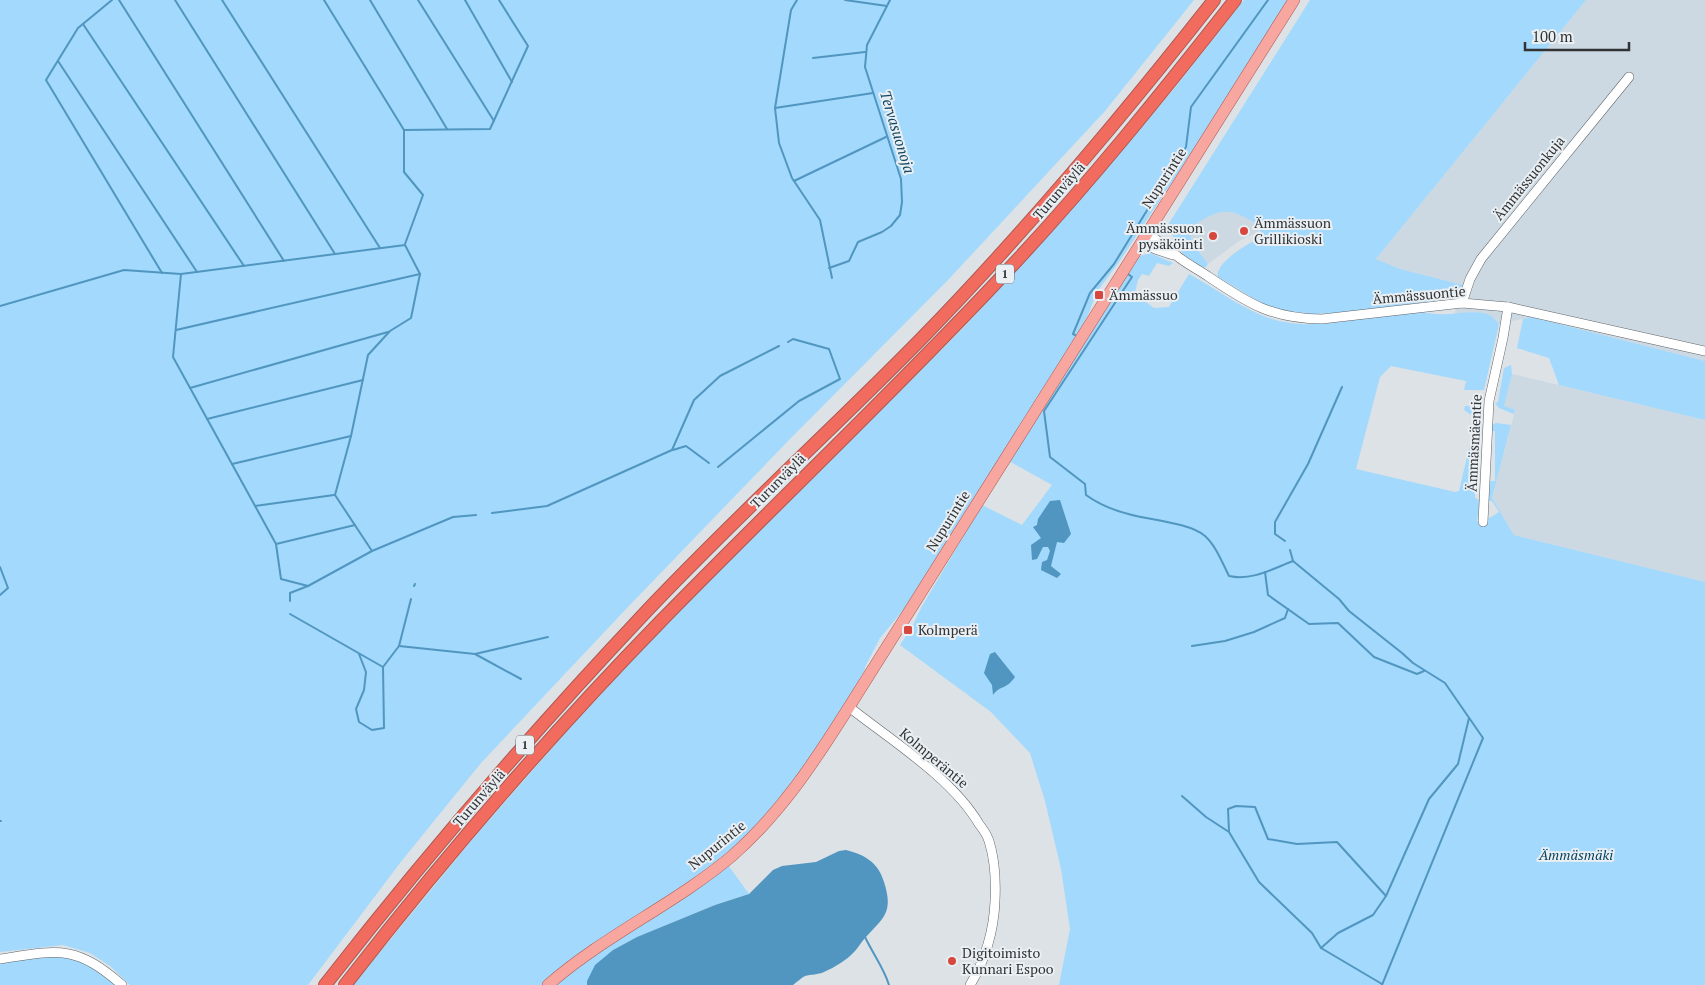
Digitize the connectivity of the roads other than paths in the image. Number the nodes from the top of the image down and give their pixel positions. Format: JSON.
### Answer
{"nodes":[{"id":1,"x":1214,"y":0,"type":"edge"},
{"id":2,"x":1235,"y":0,"type":"edge"},
{"id":3,"x":1294,"y":0,"type":"edge"},
{"id":4,"x":1630,"y":77,"type":"dead end"},
{"id":5,"x":1144,"y":237,"type":"junction"},
{"id":6,"x":1462,"y":303,"type":"junction"},
{"id":7,"x":1508,"y":307,"type":"junction"},
{"id":8,"x":1705,"y":351,"type":"edge"},
{"id":9,"x":1483,"y":522,"type":"dead end"},
{"id":10,"x":849,"y":707,"type":"junction"},
{"id":11,"x":0,"y":959,"type":"edge"},
{"id":12,"x":122,"y":985,"type":"edge"},
{"id":13,"x":324,"y":985,"type":"edge"},
{"id":14,"x":345,"y":985,"type":"edge"},
{"id":15,"x":548,"y":985,"type":"edge"},
{"id":16,"x":971,"y":985,"type":"edge"}],
"edges":[{"from":1,"to":13,"type":"highway","name":"Turunväylä","number":"1"},
{"from":2,"to":14,"type":"highway","name":"Turunväylä","number":"1"},
{"from":3,"to":5,"type":"main road","name":"Nupurintie"},
{"from":4,"to":6,"type":"street","name":"Ämmässuonkuja"},
{"from":5,"to":6,"type":"street","name":"Ämmässuontie"},
{"from":5,"to":10,"type":"main road","name":"Nupurintie"},
{"from":6,"to":7,"type":"street","name":"Ämmässuontie"},
{"from":7,"to":8,"type":"street","name":"Ämmässuontie"},
{"from":7,"to":9,"type":"street","name":"Ämmäsmäentie"},
{"from":10,"to":15,"type":"main road","name":"Nupurintie"},
{"from":10,"to":16,"type":"street","name":"Kolmperäntie"},
{"from":11,"to":12,"type":"street"}]}
